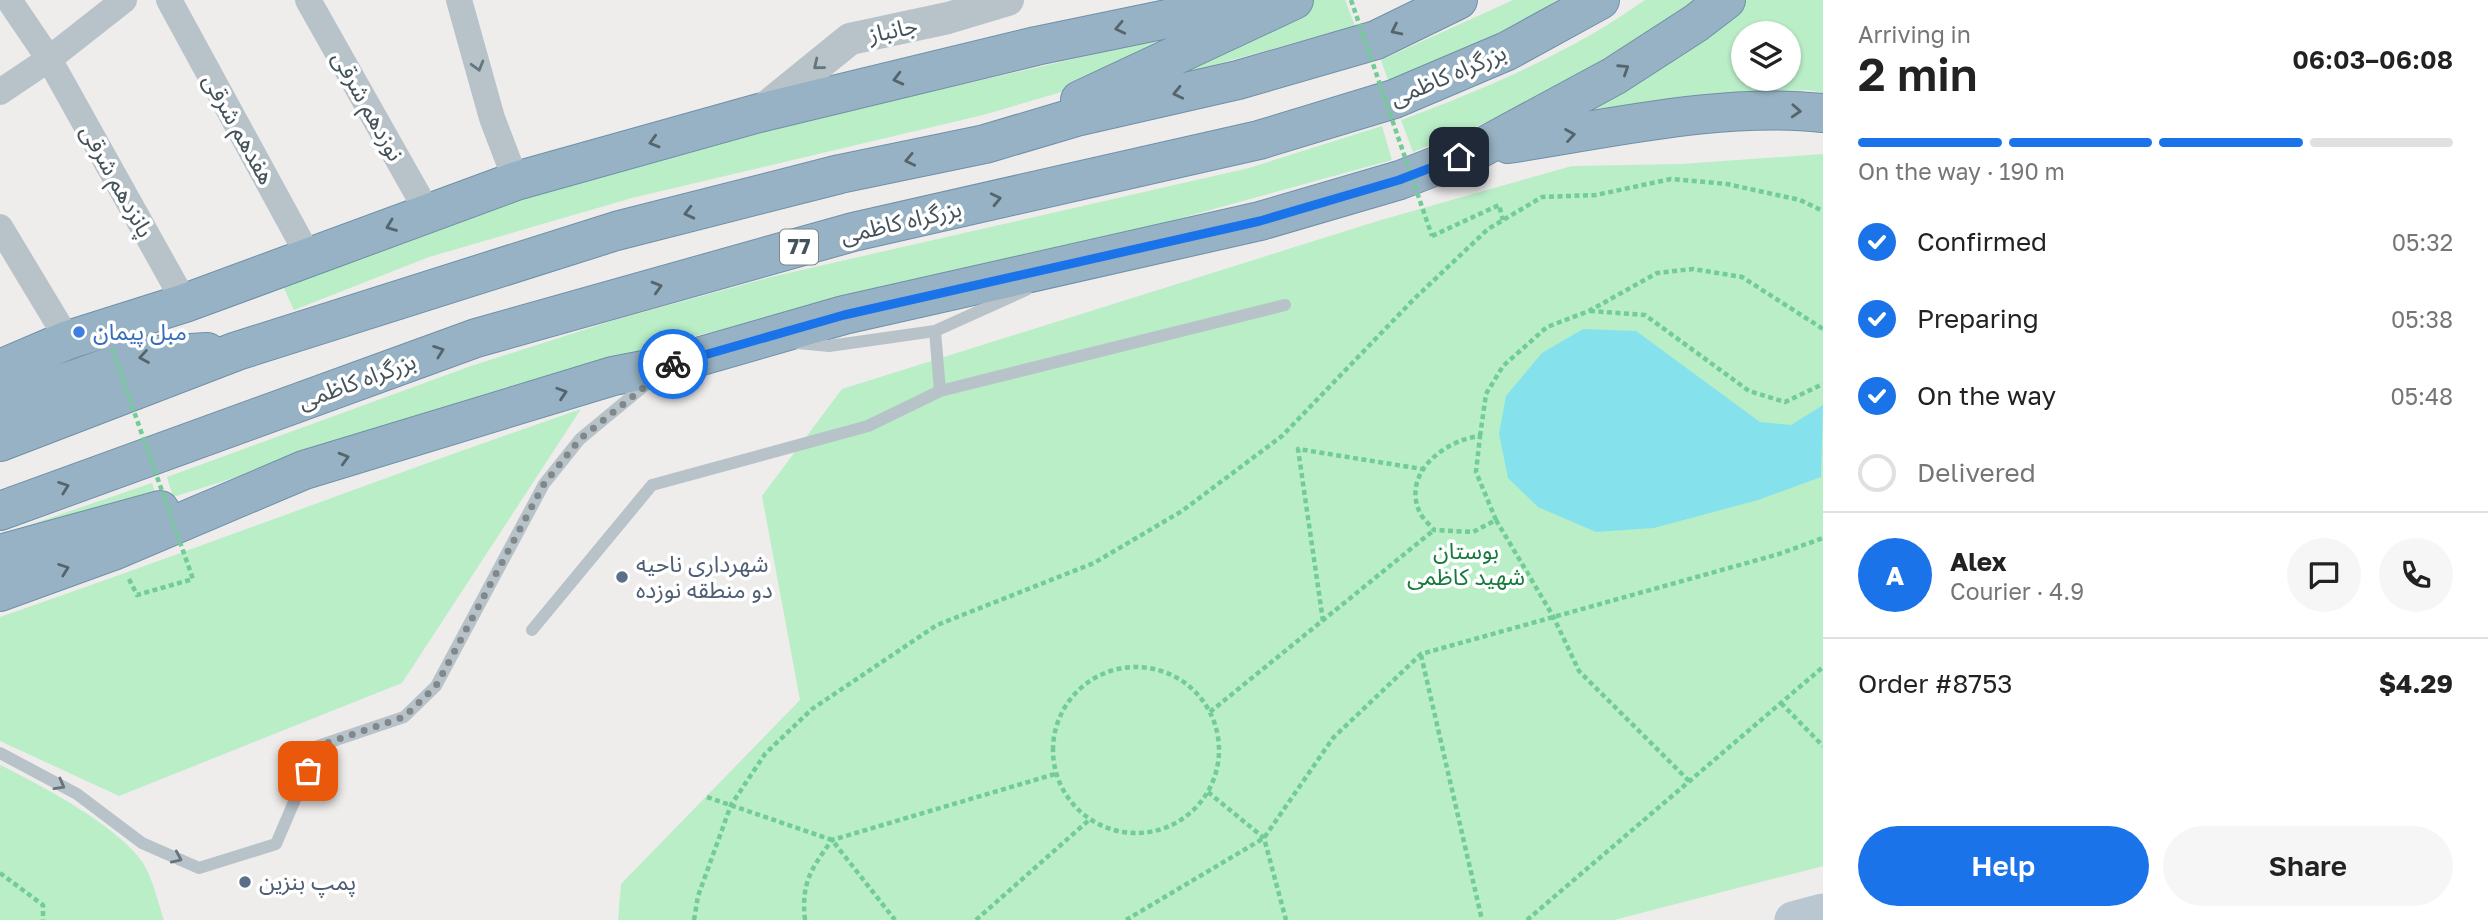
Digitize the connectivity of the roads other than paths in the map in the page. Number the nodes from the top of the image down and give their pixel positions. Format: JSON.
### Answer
{"nodes":[{"id":1,"x":9,"y":0,"type":"edge"},
{"id":2,"x":124,"y":0,"type":"edge"},
{"id":3,"x":169,"y":0,"type":"edge"},
{"id":4,"x":308,"y":0,"type":"edge"},
{"id":5,"x":459,"y":0,"type":"edge"},
{"id":6,"x":1008,"y":0,"type":"edge"},
{"id":7,"x":1259,"y":0,"type":"edge"},
{"id":8,"x":1294,"y":0,"type":"edge"},
{"id":9,"x":1458,"y":0,"type":"edge"},
{"id":10,"x":1600,"y":0,"type":"edge"},
{"id":11,"x":1726,"y":0,"type":"edge"},
{"id":12,"x":946,"y":9,"type":"edge"},
{"id":13,"x":48,"y":60,"type":"junction"},
{"id":14,"x":0,"y":92,"type":"edge"},
{"id":15,"x":759,"y":113,"type":"junction"},
{"id":16,"x":1823,"y":113,"type":"edge"},
{"id":17,"x":985,"y":144,"type":"junction"},
{"id":18,"x":1479,"y":149,"type":"junction"},
{"id":19,"x":516,"y":181,"type":"junction"},
{"id":20,"x":428,"y":211,"type":"junction"},
{"id":21,"x":0,"y":227,"type":"edge"},
{"id":22,"x":1105,"y":256,"type":"junction"},
{"id":23,"x":309,"y":257,"type":"junction"},
{"id":24,"x":185,"y":303,"type":"junction"},
{"id":25,"x":1285,"y":305,"type":"dead end"},
{"id":26,"x":934,"y":331,"type":"junction"},
{"id":27,"x":763,"y":338,"type":"junction"},
{"id":28,"x":68,"y":340,"type":"junction"},
{"id":29,"x":237,"y":351,"type":"junction"},
{"id":30,"x":670,"y":365,"type":"junction"},
{"id":31,"x":0,"y":369,"type":"edge"},
{"id":32,"x":940,"y":391,"type":"junction"},
{"id":33,"x":0,"y":406,"type":"edge"},
{"id":34,"x":0,"y":442,"type":"edge"},
{"id":35,"x":304,"y":470,"type":"junction"},
{"id":36,"x":0,"y":510,"type":"edge"},
{"id":37,"x":0,"y":554,"type":"edge"},
{"id":38,"x":0,"y":592,"type":"edge"},
{"id":39,"x":533,"y":630,"type":"dead end"},
{"id":40,"x":0,"y":753,"type":"edge"},
{"id":41,"x":1823,"y":912,"type":"edge"},
{"id":42,"x":1793,"y":920,"type":"edge"}],
"edges":[{"from":1,"to":13,"type":"street","name":"پانزدهم شرقی"},
{"from":2,"to":13,"type":"street"},
{"from":3,"to":23,"type":"street","name":"هفدهم شرقی"},
{"from":4,"to":20,"type":"street","name":"نوزدهم شرقی"},
{"from":5,"to":19,"type":"street","one_way":true},
{"from":6,"to":12,"type":"street","name":"جانباز"},
{"from":7,"to":15,"type":"highway","one_way":true},
{"from":8,"to":17,"type":"highway"},
{"from":9,"to":17,"type":"highway","one_way":true},
{"from":36,"to":10,"type":"highway","name":"بزرگراه کاظمی","number":"77","one_way":true},
{"from":18,"to":11,"type":"highway","one_way":true},
{"from":12,"to":15,"type":"street","name":"جانباز","one_way":true},
{"from":13,"to":14,"type":"street"},
{"from":13,"to":24,"type":"street","name":"پانزدهم شرقی"},
{"from":15,"to":19,"type":"highway","one_way":true},
{"from":18,"to":16,"type":"highway","one_way":true},
{"from":17,"to":29,"type":"highway","one_way":true},
{"from":18,"to":22,"type":"highway"},
{"from":19,"to":20,"type":"highway"},
{"from":20,"to":23,"type":"highway","one_way":true},
{"from":21,"to":28,"type":"street"},
{"from":22,"to":26,"type":"lane"},
{"from":22,"to":27,"type":"highway"},
{"from":23,"to":24,"type":"highway"},
{"from":24,"to":28,"type":"highway"},
{"from":25,"to":32,"type":"lane"},
{"from":26,"to":27,"type":"lane"},
{"from":26,"to":32,"type":"lane"},
{"from":27,"to":30,"type":"highway"},
{"from":28,"to":31,"type":"highway"},
{"from":29,"to":33,"type":"highway","one_way":true},
{"from":29,"to":34,"type":"highway"},
{"from":35,"to":30,"type":"highway","one_way":true},
{"from":40,"to":30,"type":"lane","one_way":true},
{"from":32,"to":39,"type":"lane"},
{"from":35,"to":37,"type":"highway"},
{"from":38,"to":35,"type":"highway","one_way":true},
{"from":41,"to":42,"type":"main road"}]}
